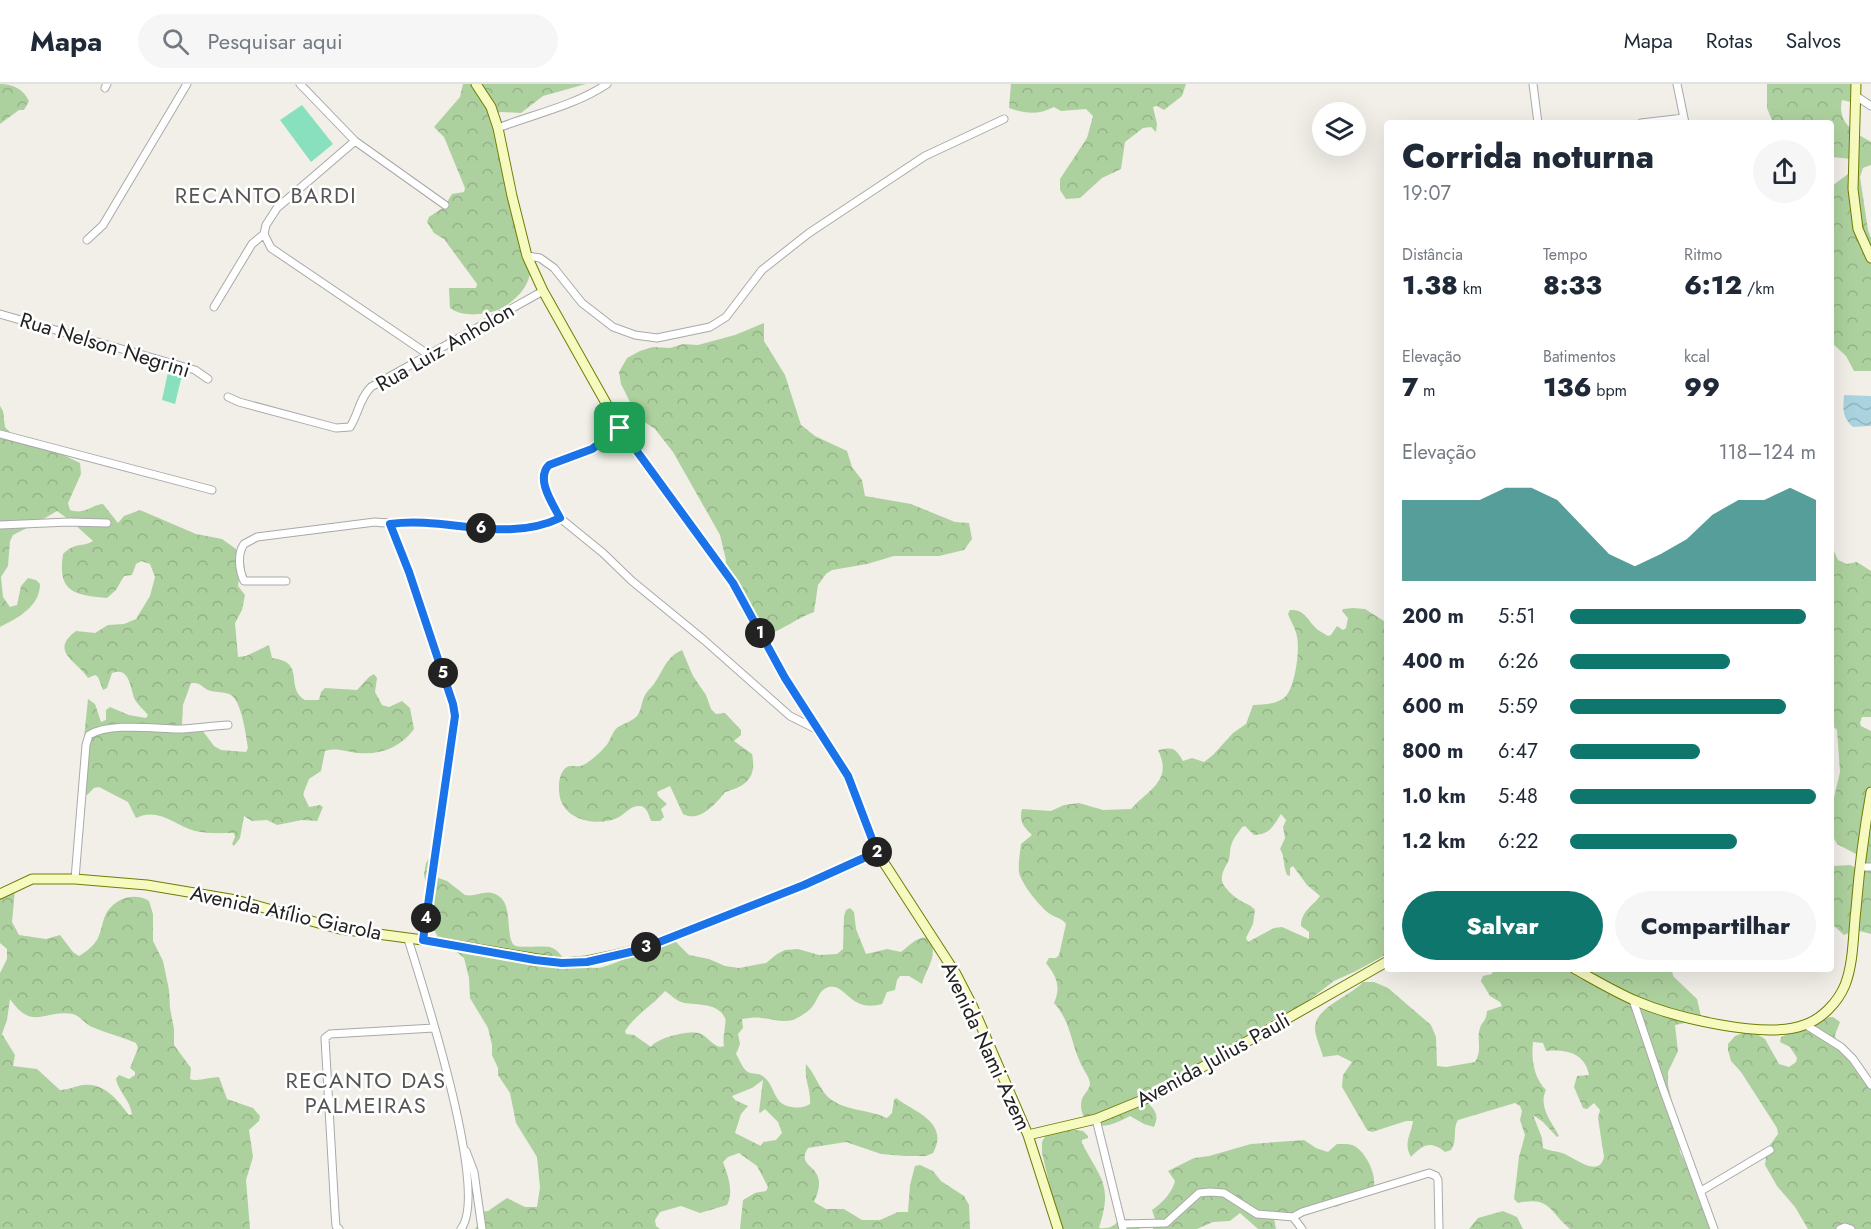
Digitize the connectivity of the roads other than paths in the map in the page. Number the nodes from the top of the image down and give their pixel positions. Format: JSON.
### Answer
{"nodes":[{"id":1,"x":187,"y":84,"type":"edge"},
{"id":2,"x":300,"y":84,"type":"edge"},
{"id":3,"x":476,"y":84,"type":"edge"},
{"id":4,"x":607,"y":84,"type":"edge"},
{"id":5,"x":1533,"y":84,"type":"edge"},
{"id":6,"x":1677,"y":84,"type":"edge"},
{"id":7,"x":1856,"y":84,"type":"edge"},
{"id":8,"x":1856,"y":96,"type":"junction"},
{"id":9,"x":1871,"y":106,"type":"edge"},
{"id":10,"x":1004,"y":119,"type":"dead end"},
{"id":11,"x":1538,"y":120,"type":"edge"},
{"id":12,"x":1685,"y":120,"type":"edge"},
{"id":13,"x":498,"y":128,"type":"junction"},
{"id":14,"x":355,"y":141,"type":"junction"},
{"id":15,"x":445,"y":205,"type":"dead end"},
{"id":16,"x":264,"y":234,"type":"junction"},
{"id":17,"x":87,"y":240,"type":"dead end"},
{"id":18,"x":527,"y":256,"type":"junction"},
{"id":19,"x":1871,"y":258,"type":"edge"},
{"id":20,"x":543,"y":291,"type":"junction"},
{"id":21,"x":214,"y":307,"type":"dead end"},
{"id":22,"x":0,"y":314,"type":"edge"},
{"id":23,"x":429,"y":355,"type":"junction"},
{"id":24,"x":208,"y":379,"type":"dead end"},
{"id":25,"x":228,"y":397,"type":"dead end"},
{"id":26,"x":620,"y":428,"type":"junction"},
{"id":27,"x":0,"y":434,"type":"edge"},
{"id":28,"x":212,"y":490,"type":"dead end"},
{"id":29,"x":560,"y":518,"type":"junction"},
{"id":30,"x":107,"y":523,"type":"dead end"},
{"id":31,"x":390,"y":524,"type":"junction"},
{"id":32,"x":0,"y":525,"type":"edge"},
{"id":33,"x":286,"y":581,"type":"dead end"},
{"id":34,"x":228,"y":725,"type":"dead end"},
{"id":35,"x":818,"y":730,"type":"junction"},
{"id":36,"x":1871,"y":792,"type":"edge"},
{"id":37,"x":877,"y":852,"type":"junction"},
{"id":38,"x":1860,"y":867,"type":"junction"},
{"id":39,"x":1871,"y":867,"type":"edge"},
{"id":40,"x":75,"y":879,"type":"junction"},
{"id":41,"x":0,"y":894,"type":"edge"},
{"id":42,"x":408,"y":939,"type":"junction"},
{"id":43,"x":423,"y":940,"type":"junction"},
{"id":44,"x":1384,"y":963,"type":"edge"},
{"id":45,"x":1581,"y":972,"type":"edge"},
{"id":46,"x":1633,"y":1000,"type":"junction"},
{"id":47,"x":1806,"y":1025,"type":"junction"},
{"id":48,"x":434,"y":1028,"type":"junction"},
{"id":49,"x":1871,"y":1085,"type":"edge"},
{"id":50,"x":1096,"y":1119,"type":"junction"},
{"id":51,"x":1028,"y":1135,"type":"junction"},
{"id":52,"x":463,"y":1143,"type":"junction"},
{"id":53,"x":1770,"y":1150,"type":"dead end"},
{"id":54,"x":1701,"y":1191,"type":"junction"},
{"id":55,"x":1293,"y":1217,"type":"junction"},
{"id":56,"x":1122,"y":1226,"type":"edge"},
{"id":57,"x":339,"y":1229,"type":"edge"},
{"id":58,"x":461,"y":1229,"type":"edge"},
{"id":59,"x":482,"y":1229,"type":"edge"},
{"id":60,"x":1058,"y":1229,"type":"edge"},
{"id":61,"x":1302,"y":1229,"type":"edge"},
{"id":62,"x":1439,"y":1229,"type":"edge"},
{"id":63,"x":1714,"y":1229,"type":"edge"},
{"id":64,"x":1840,"y":1229,"type":"edge"},
{"id":65,"x":1851,"y":1229,"type":"edge"}],
"edges":[{"from":1,"to":17,"type":"street"},
{"from":2,"to":14,"type":"street"},
{"from":3,"to":13,"type":"street","name":"Avenida Nami Azem"},
{"from":4,"to":13,"type":"street"},
{"from":5,"to":11,"type":"street"},
{"from":6,"to":12,"type":"street"},
{"from":7,"to":8,"type":"street"},
{"from":8,"to":9,"type":"street"},
{"from":8,"to":19,"type":"street"},
{"from":10,"to":18,"type":"street"},
{"from":13,"to":18,"type":"street","name":"Avenida Nami Azem"},
{"from":14,"to":15,"type":"street"},
{"from":14,"to":16,"type":"street"},
{"from":16,"to":21,"type":"street"},
{"from":16,"to":23,"type":"street"},
{"from":18,"to":20,"type":"street","name":"Avenida Nami Azem"},
{"from":20,"to":23,"type":"street","name":"Rua Luiz Anholon"},
{"from":20,"to":26,"type":"street","name":"Avenida Nami Azem"},
{"from":22,"to":24,"type":"street","name":"Rua Nelson Negrini"},
{"from":23,"to":25,"type":"street","name":"Rua Luiz Anholon"},
{"from":26,"to":29,"type":"street"},
{"from":26,"to":35,"type":"street","name":"Avenida Nami Azem"},
{"from":27,"to":28,"type":"street"},
{"from":29,"to":31,"type":"street"},
{"from":29,"to":35,"type":"street"},
{"from":30,"to":32,"type":"street"},
{"from":31,"to":33,"type":"street"},
{"from":31,"to":43,"type":"street"},
{"from":34,"to":40,"type":"street"},
{"from":35,"to":37,"type":"street","name":"Avenida Nami Azem"},
{"from":36,"to":38,"type":"street"},
{"from":37,"to":43,"type":"street","name":"Avenida Atílio Giarola"},
{"from":37,"to":51,"type":"street","name":"Avenida Nami Azem"},
{"from":38,"to":39,"type":"street"},
{"from":38,"to":47,"type":"street"},
{"from":40,"to":41,"type":"street","name":"Avenida Atílio Giarola"},
{"from":40,"to":42,"type":"street","name":"Avenida Atílio Giarola"},
{"from":42,"to":43,"type":"street","name":"Avenida Atílio Giarola"},
{"from":42,"to":48,"type":"street"},
{"from":44,"to":50,"type":"street","name":"Avenida Julius Pauli"},
{"from":45,"to":46,"type":"street"},
{"from":46,"to":47,"type":"street"},
{"from":46,"to":54,"type":"street"},
{"from":47,"to":49,"type":"street"},
{"from":48,"to":52,"type":"street"},
{"from":48,"to":57,"type":"street"},
{"from":50,"to":51,"type":"street","name":"Avenida Julius Pauli"},
{"from":50,"to":56,"type":"street"},
{"from":51,"to":60,"type":"street","name":"Avenida Nami Azem"},
{"from":52,"to":58,"type":"street"},
{"from":52,"to":59,"type":"street"},
{"from":53,"to":54,"type":"street"},
{"from":54,"to":63,"type":"street"},
{"from":55,"to":56,"type":"street"},
{"from":55,"to":61,"type":"street"},
{"from":55,"to":62,"type":"street"},
{"from":64,"to":65,"type":"street"}]}
